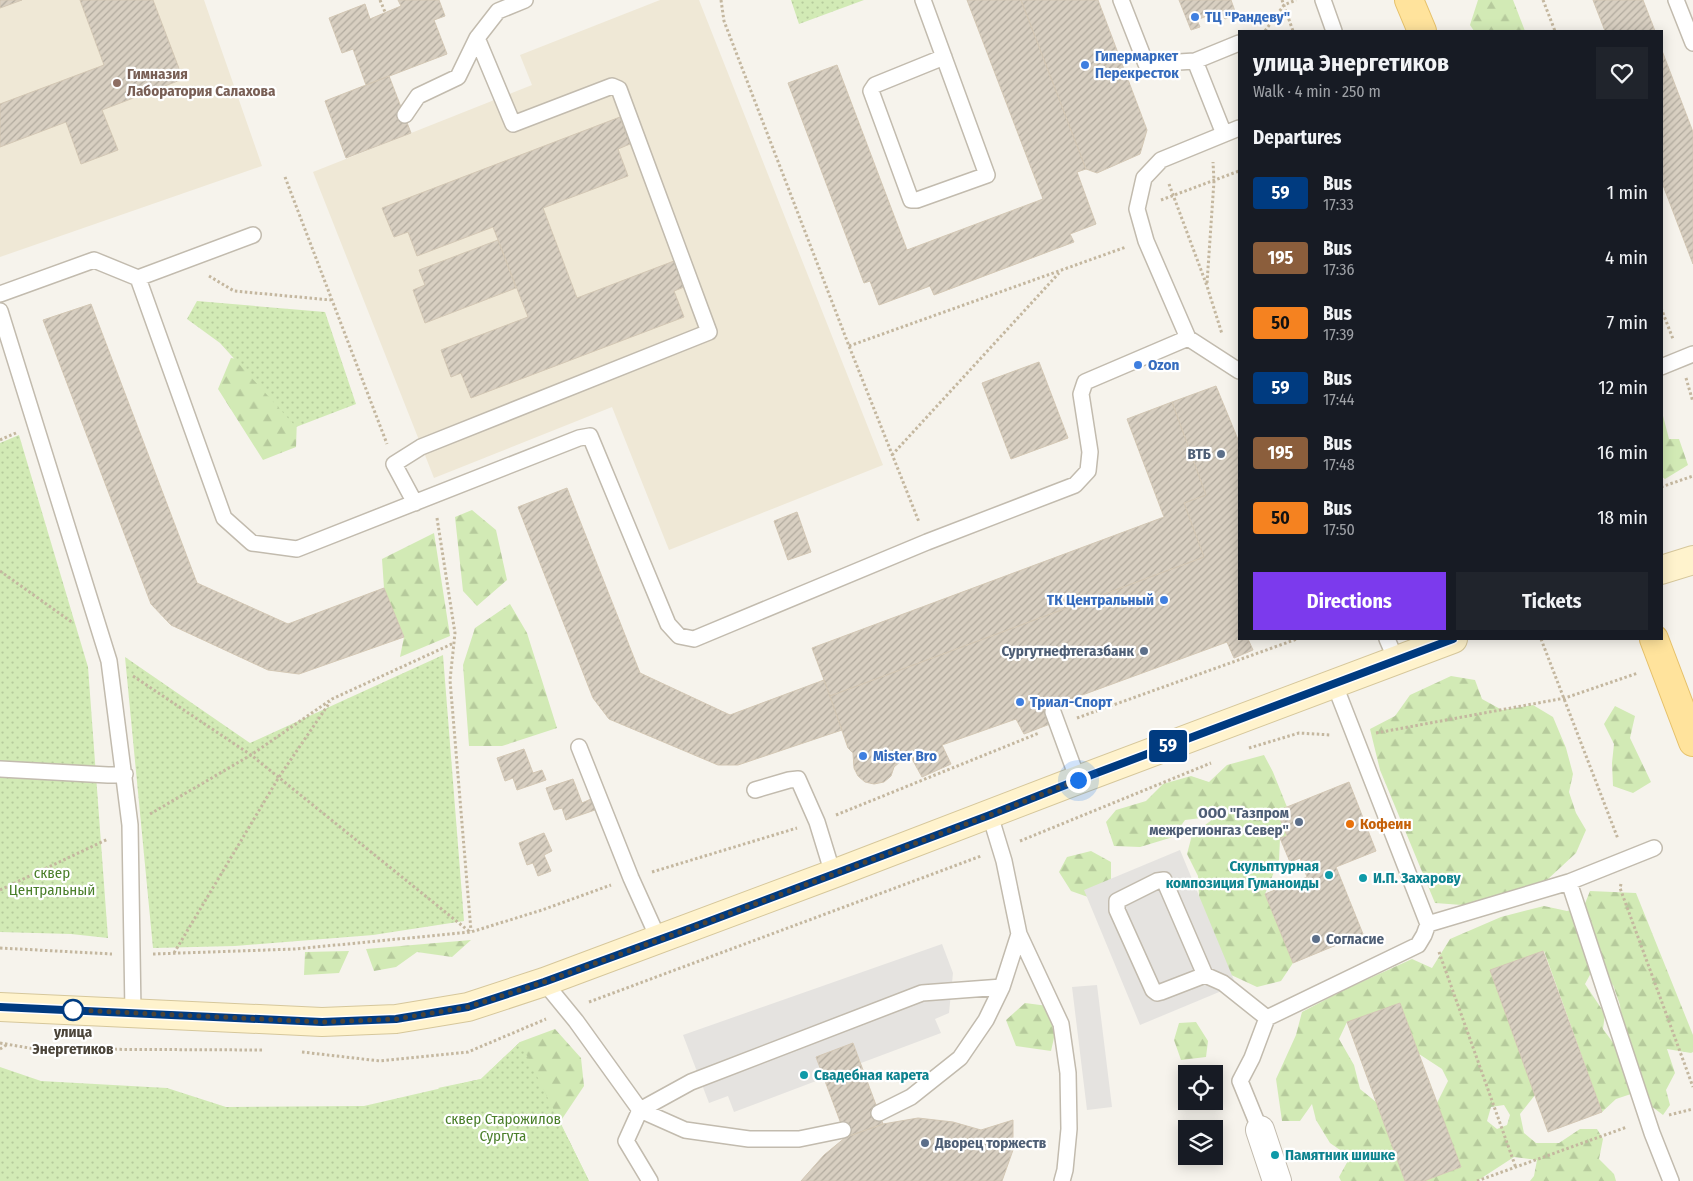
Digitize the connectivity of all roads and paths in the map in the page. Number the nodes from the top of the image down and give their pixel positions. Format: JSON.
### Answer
{"nodes":[{"id":1,"x":380,"y":0,"type":"edge"},
{"id":2,"x":525,"y":0,"type":"edge"},
{"id":3,"x":721,"y":0,"type":"edge"},
{"id":4,"x":923,"y":0,"type":"edge"},
{"id":5,"x":1121,"y":0,"type":"edge"},
{"id":6,"x":1282,"y":0,"type":"edge"},
{"id":7,"x":1296,"y":0,"type":"edge"},
{"id":8,"x":1323,"y":0,"type":"edge"},
{"id":9,"x":1409,"y":0,"type":"edge"},
{"id":10,"x":1543,"y":0,"type":"edge"},
{"id":11,"x":1676,"y":0,"type":"edge"},
{"id":12,"x":1284,"y":6,"type":"junction"},
{"id":13,"x":385,"y":12,"type":"dead end"},
{"id":14,"x":1266,"y":30,"type":"edge"},
{"id":15,"x":1293,"y":30,"type":"edge"},
{"id":16,"x":1334,"y":30,"type":"edge"},
{"id":17,"x":1422,"y":30,"type":"edge"},
{"id":18,"x":1555,"y":30,"type":"edge"},
{"id":19,"x":477,"y":38,"type":"junction"},
{"id":20,"x":1693,"y":42,"type":"edge"},
{"id":21,"x":1238,"y":43,"type":"edge"},
{"id":22,"x":944,"y":57,"type":"junction"},
{"id":23,"x":1196,"y":61,"type":"junction"},
{"id":24,"x":405,"y":115,"type":"dead end"},
{"id":25,"x":1238,"y":128,"type":"edge"},
{"id":26,"x":1218,"y":136,"type":"junction"},
{"id":27,"x":1161,"y":160,"type":"junction"},
{"id":28,"x":1238,"y":171,"type":"edge"},
{"id":29,"x":285,"y":177,"type":"dead end"},
{"id":30,"x":1214,"y":181,"type":"junction"},
{"id":31,"x":1173,"y":196,"type":"junction"},
{"id":32,"x":1137,"y":209,"type":"junction"},
{"id":33,"x":253,"y":234,"type":"dead end"},
{"id":34,"x":1146,"y":241,"type":"junction"},
{"id":35,"x":186,"y":261,"type":"junction"},
{"id":36,"x":1061,"y":271,"type":"junction"},
{"id":37,"x":138,"y":278,"type":"junction"},
{"id":38,"x":1206,"y":286,"type":"junction"},
{"id":39,"x":0,"y":294,"type":"edge"},
{"id":40,"x":331,"y":300,"type":"junction"},
{"id":41,"x":0,"y":312,"type":"edge"},
{"id":42,"x":1663,"y":312,"type":"edge"},
{"id":43,"x":1188,"y":338,"type":"junction"},
{"id":44,"x":849,"y":346,"type":"junction"},
{"id":45,"x":1687,"y":356,"type":"edge"},
{"id":46,"x":1663,"y":366,"type":"edge"},
{"id":47,"x":1236,"y":368,"type":"edge"},
{"id":48,"x":21,"y":431,"type":"dead end"},
{"id":49,"x":0,"y":440,"type":"edge"},
{"id":50,"x":892,"y":455,"type":"junction"},
{"id":51,"x":394,"y":464,"type":"junction"},
{"id":52,"x":1693,"y":476,"type":"edge"},
{"id":53,"x":1663,"y":487,"type":"edge"},
{"id":54,"x":434,"y":496,"type":"junction"},
{"id":55,"x":416,"y":503,"type":"junction"},
{"id":56,"x":927,"y":542,"type":"junction"},
{"id":57,"x":1693,"y":560,"type":"edge"},
{"id":58,"x":1663,"y":569,"type":"edge"},
{"id":59,"x":0,"y":571,"type":"edge"},
{"id":60,"x":77,"y":625,"type":"dead end"},
{"id":61,"x":1294,"y":640,"type":"edge"},
{"id":62,"x":1447,"y":640,"type":"edge"},
{"id":63,"x":1654,"y":640,"type":"edge"},
{"id":64,"x":454,"y":643,"type":"junction"},
{"id":65,"x":1391,"y":650,"type":"edge"},
{"id":66,"x":109,"y":661,"type":"junction"},
{"id":67,"x":1334,"y":683,"type":"junction"},
{"id":68,"x":332,"y":699,"type":"junction"},
{"id":69,"x":1056,"y":719,"type":"junction"},
{"id":70,"x":1693,"y":742,"type":"edge"},
{"id":71,"x":579,"y":747,"type":"dead end"},
{"id":72,"x":251,"y":755,"type":"junction"},
{"id":73,"x":0,"y":770,"type":"edge"},
{"id":74,"x":125,"y":774,"type":"junction"},
{"id":75,"x":279,"y":777,"type":"junction"},
{"id":76,"x":1078,"y":780,"type":"junction"},
{"id":77,"x":755,"y":790,"type":"dead end"},
{"id":78,"x":990,"y":815,"type":"junction"},
{"id":79,"x":817,"y":822,"type":"junction"},
{"id":80,"x":130,"y":825,"type":"junction"},
{"id":81,"x":1654,"y":848,"type":"dead end"},
{"id":82,"x":833,"y":874,"type":"junction"},
{"id":83,"x":631,"y":878,"type":"junction"},
{"id":84,"x":1570,"y":882,"type":"junction"},
{"id":85,"x":0,"y":890,"type":"edge"},
{"id":86,"x":1428,"y":924,"type":"junction"},
{"id":87,"x":471,"y":932,"type":"junction"},
{"id":88,"x":1020,"y":934,"type":"junction"},
{"id":89,"x":659,"y":940,"type":"junction"},
{"id":90,"x":114,"y":945,"type":"dead end"},
{"id":91,"x":0,"y":948,"type":"edge"},
{"id":92,"x":174,"y":954,"type":"junction"},
{"id":93,"x":133,"y":955,"type":"junction"},
{"id":94,"x":1205,"y":975,"type":"junction"},
{"id":95,"x":544,"y":982,"type":"junction"},
{"id":96,"x":1002,"y":986,"type":"junction"},
{"id":97,"x":0,"y":1007,"type":"edge"},
{"id":98,"x":133,"y":1013,"type":"junction"},
{"id":99,"x":1267,"y":1018,"type":"junction"},
{"id":100,"x":8,"y":1043,"type":"dead end"},
{"id":101,"x":0,"y":1049,"type":"edge"},
{"id":102,"x":1693,"y":1109,"type":"edge"},
{"id":103,"x":640,"y":1110,"type":"junction"},
{"id":104,"x":879,"y":1113,"type":"dead end"},
{"id":105,"x":1648,"y":1120,"type":"junction"},
{"id":106,"x":843,"y":1130,"type":"dead end"},
{"id":107,"x":1260,"y":1130,"type":"joint"},
{"id":108,"x":1516,"y":1168,"type":"junction"},
{"id":109,"x":650,"y":1181,"type":"edge"},
{"id":110,"x":1062,"y":1181,"type":"edge"},
{"id":111,"x":1277,"y":1181,"type":"edge"},
{"id":112,"x":1477,"y":1181,"type":"edge"},
{"id":113,"x":1671,"y":1181,"type":"edge"}],
"edges":[{"from":1,"to":13,"type":"path"},
{"from":2,"to":19,"type":"lane"},
{"from":3,"to":44,"type":"path"},
{"from":4,"to":22,"type":"lane"},
{"from":5,"to":23,"type":"lane"},
{"from":6,"to":12,"type":"path"},
{"from":7,"to":12,"type":"path"},
{"from":8,"to":16,"type":"lane"},
{"from":9,"to":17,"type":"main road"},
{"from":10,"to":18,"type":"path"},
{"from":11,"to":20,"type":"lane"},
{"from":12,"to":14,"type":"path"},
{"from":12,"to":15,"type":"path"},
{"from":19,"to":24,"type":"lane"},
{"from":19,"to":51,"type":"lane"},
{"from":21,"to":23,"type":"lane"},
{"from":22,"to":22,"type":"lane"},
{"from":23,"to":26,"type":"lane"},
{"from":25,"to":26,"type":"lane"},
{"from":26,"to":27,"type":"lane"},
{"from":26,"to":30,"type":"path"},
{"from":27,"to":31,"type":"path"},
{"from":27,"to":32,"type":"lane"},
{"from":28,"to":30,"type":"path"},
{"from":29,"to":40,"type":"path"},
{"from":30,"to":31,"type":"path"},
{"from":30,"to":38,"type":"path"},
{"from":31,"to":32,"type":"path"},
{"from":31,"to":38,"type":"path"},
{"from":32,"to":34,"type":"lane"},
{"from":33,"to":35,"type":"lane"},
{"from":34,"to":36,"type":"path"},
{"from":34,"to":43,"type":"lane"},
{"from":35,"to":37,"type":"lane"},
{"from":35,"to":40,"type":"path"},
{"from":36,"to":44,"type":"path"},
{"from":36,"to":50,"type":"path"},
{"from":37,"to":39,"type":"lane"},
{"from":37,"to":55,"type":"lane"},
{"from":38,"to":47,"type":"path"},
{"from":40,"to":51,"type":"path"},
{"from":41,"to":66,"type":"lane"},
{"from":42,"to":45,"type":"path"},
{"from":43,"to":47,"type":"lane"},
{"from":43,"to":56,"type":"lane"},
{"from":44,"to":50,"type":"path"},
{"from":45,"to":46,"type":"lane"},
{"from":48,"to":49,"type":"path"},
{"from":50,"to":56,"type":"path"},
{"from":51,"to":55,"type":"lane"},
{"from":52,"to":53,"type":"path"},
{"from":54,"to":55,"type":"lane"},
{"from":54,"to":56,"type":"lane"},
{"from":54,"to":64,"type":"path"},
{"from":57,"to":58,"type":"main road"},
{"from":59,"to":60,"type":"path"},
{"from":61,"to":69,"type":"path"},
{"from":62,"to":65,"type":"main road"},
{"from":63,"to":70,"type":"main road"},
{"from":64,"to":68,"type":"path"},
{"from":64,"to":87,"type":"path"},
{"from":65,"to":67,"type":"main road"},
{"from":66,"to":72,"type":"path"},
{"from":66,"to":74,"type":"lane"},
{"from":67,"to":76,"type":"main road"},
{"from":67,"to":86,"type":"lane"},
{"from":68,"to":72,"type":"path"},
{"from":68,"to":75,"type":"path"},
{"from":69,"to":76,"type":"lane"},
{"from":69,"to":79,"type":"path"},
{"from":71,"to":83,"type":"lane"},
{"from":72,"to":75,"type":"path"},
{"from":72,"to":80,"type":"path"},
{"from":73,"to":74,"type":"lane"},
{"from":74,"to":80,"type":"lane"},
{"from":75,"to":87,"type":"path"},
{"from":75,"to":92,"type":"path"},
{"from":76,"to":78,"type":"main road"},
{"from":77,"to":79,"type":"lane"},
{"from":78,"to":82,"type":"main road"},
{"from":78,"to":88,"type":"lane"},
{"from":79,"to":82,"type":"lane"},
{"from":79,"to":83,"type":"path"},
{"from":80,"to":85,"type":"path"},
{"from":80,"to":93,"type":"lane"},
{"from":81,"to":84,"type":"lane"},
{"from":82,"to":89,"type":"main road"},
{"from":83,"to":87,"type":"path"},
{"from":83,"to":89,"type":"lane"},
{"from":84,"to":86,"type":"lane"},
{"from":84,"to":105,"type":"lane"},
{"from":86,"to":99,"type":"lane"},
{"from":86,"to":108,"type":"path"},
{"from":87,"to":92,"type":"path"},
{"from":88,"to":96,"type":"lane"},
{"from":88,"to":110,"type":"lane"},
{"from":89,"to":95,"type":"main road"},
{"from":90,"to":91,"type":"path"},
{"from":92,"to":93,"type":"path"},
{"from":93,"to":98,"type":"lane"},
{"from":94,"to":94,"type":"lane"},
{"from":94,"to":99,"type":"lane"},
{"from":95,"to":98,"type":"main road"},
{"from":95,"to":103,"type":"lane"},
{"from":96,"to":103,"type":"lane"},
{"from":96,"to":104,"type":"lane"},
{"from":97,"to":98,"type":"main road"},
{"from":99,"to":107,"type":"lane"},
{"from":100,"to":101,"type":"path"},
{"from":102,"to":105,"type":"path"},
{"from":103,"to":106,"type":"lane"},
{"from":103,"to":109,"type":"lane"},
{"from":105,"to":108,"type":"path"},
{"from":105,"to":113,"type":"lane"},
{"from":107,"to":111,"type":"street"},
{"from":108,"to":112,"type":"path"}]}
